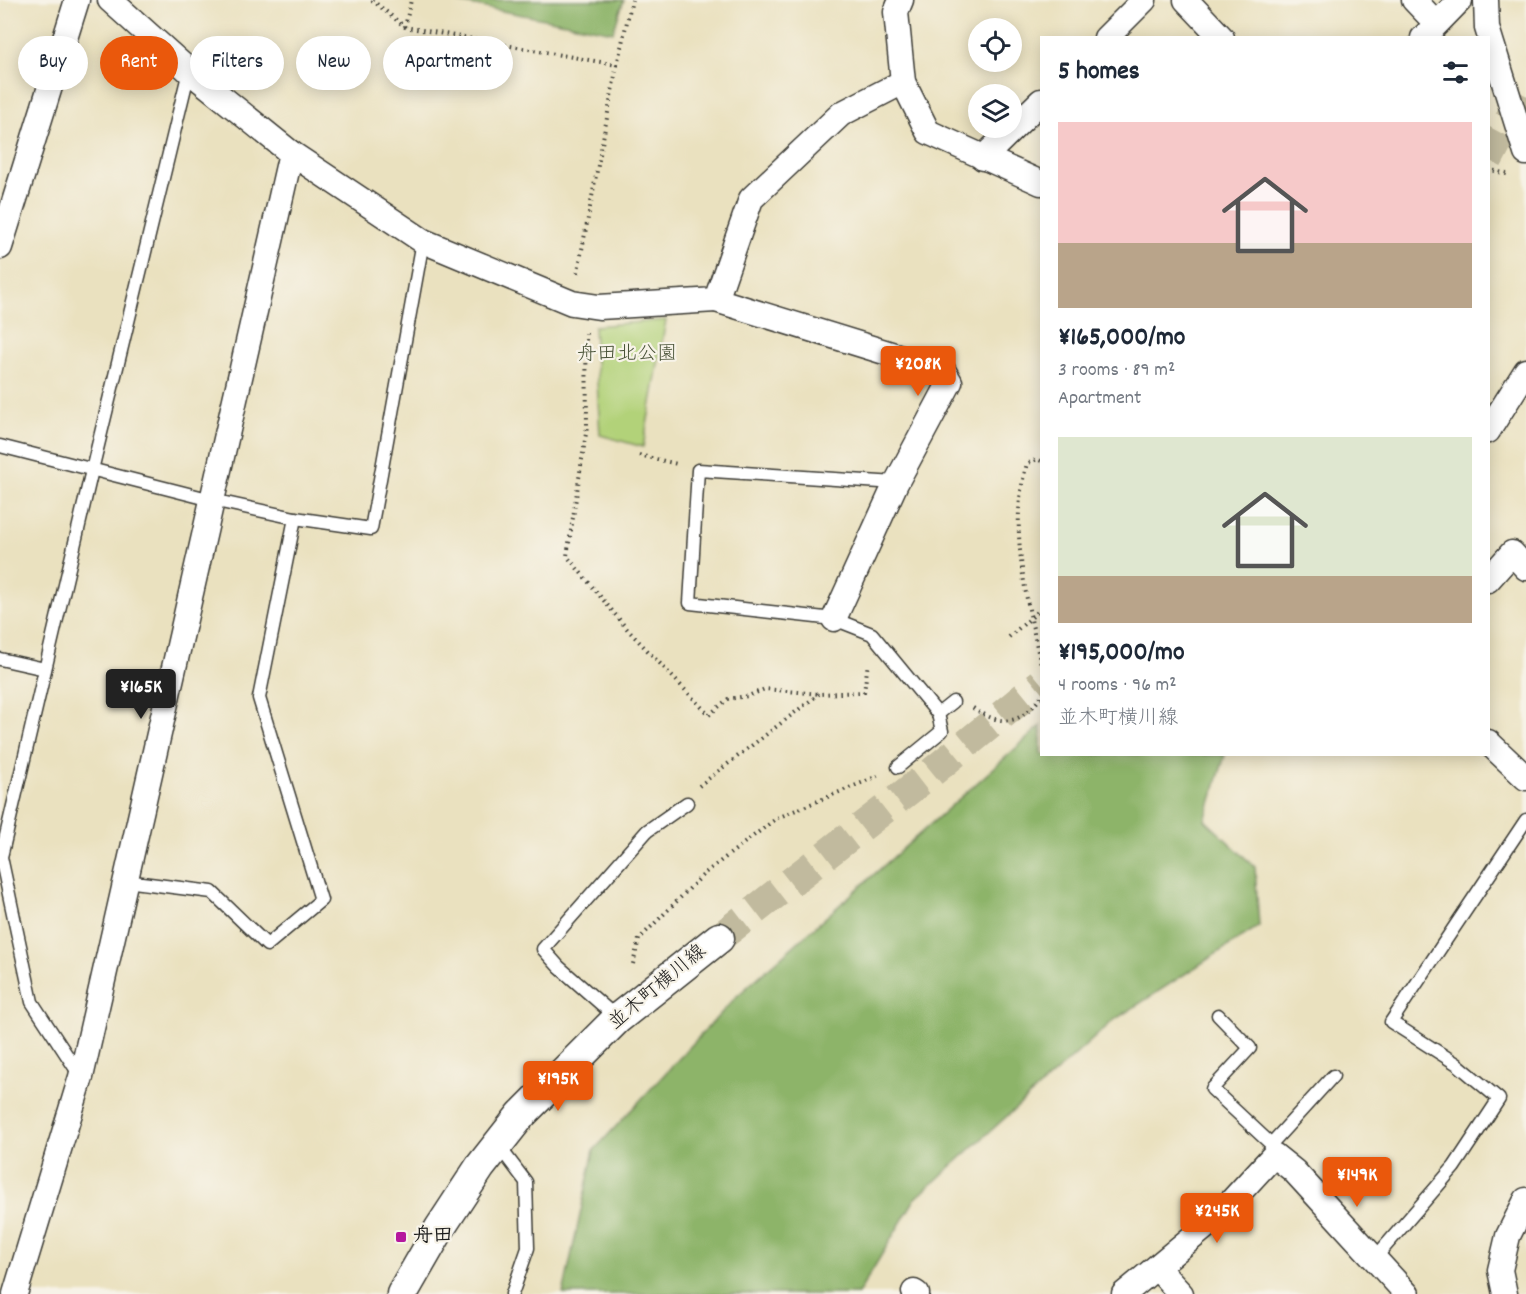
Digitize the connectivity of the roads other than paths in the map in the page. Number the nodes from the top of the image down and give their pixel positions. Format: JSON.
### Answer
{"nodes":[{"id":1,"x":77,"y":0,"type":"edge"},
{"id":2,"x":110,"y":0,"type":"edge"},
{"id":3,"x":901,"y":0,"type":"edge"},
{"id":4,"x":1144,"y":0,"type":"edge"},
{"id":5,"x":1186,"y":0,"type":"edge"},
{"id":6,"x":1414,"y":0,"type":"edge"},
{"id":7,"x":1460,"y":0,"type":"edge"},
{"id":8,"x":1486,"y":0,"type":"edge"},
{"id":9,"x":1430,"y":30,"type":"edge"},
{"id":10,"x":1108,"y":36,"type":"edge"},
{"id":11,"x":1220,"y":36,"type":"edge"},
{"id":12,"x":1489,"y":36,"type":"edge"},
{"id":13,"x":1490,"y":38,"type":"edge"},
{"id":14,"x":189,"y":71,"type":"junction"},
{"id":15,"x":903,"y":82,"type":"junction"},
{"id":16,"x":1040,"y":102,"type":"edge"},
{"id":17,"x":291,"y":153,"type":"junction"},
{"id":18,"x":1526,"y":153,"type":"edge"},
{"id":19,"x":983,"y":158,"type":"junction"},
{"id":20,"x":1040,"y":183,"type":"edge"},
{"id":21,"x":423,"y":241,"type":"junction"},
{"id":22,"x":0,"y":247,"type":"edge"},
{"id":23,"x":716,"y":300,"type":"junction"},
{"id":24,"x":1526,"y":371,"type":"edge"},
{"id":25,"x":1490,"y":428,"type":"edge"},
{"id":26,"x":0,"y":446,"type":"edge"},
{"id":27,"x":92,"y":470,"type":"junction"},
{"id":28,"x":896,"y":483,"type":"junction"},
{"id":29,"x":212,"y":500,"type":"junction"},
{"id":30,"x":295,"y":518,"type":"junction"},
{"id":31,"x":1526,"y":568,"type":"edge"},
{"id":32,"x":1490,"y":578,"type":"edge"},
{"id":33,"x":834,"y":619,"type":"junction"},
{"id":34,"x":0,"y":659,"type":"edge"},
{"id":35,"x":45,"y":669,"type":"junction"},
{"id":36,"x":953,"y":702,"type":"dead end"},
{"id":37,"x":938,"y":714,"type":"junction"},
{"id":38,"x":1490,"y":744,"type":"edge"},
{"id":39,"x":898,"y":767,"type":"road end"},
{"id":40,"x":1526,"y":778,"type":"edge"},
{"id":41,"x":687,"y":803,"type":"road end"},
{"id":42,"x":1526,"y":820,"type":"edge"},
{"id":43,"x":126,"y":881,"type":"junction"},
{"id":44,"x":719,"y":938,"type":"tunnel mouth"},
{"id":45,"x":1218,"y":1015,"type":"dead end"},
{"id":46,"x":618,"y":1018,"type":"junction"},
{"id":47,"x":1333,"y":1076,"type":"dead end"},
{"id":48,"x":81,"y":1077,"type":"junction"},
{"id":49,"x":497,"y":1144,"type":"junction"},
{"id":50,"x":1273,"y":1150,"type":"junction"},
{"id":51,"x":1526,"y":1200,"type":"edge"},
{"id":52,"x":1375,"y":1258,"type":"junction"},
{"id":53,"x":1157,"y":1268,"type":"junction"},
{"id":54,"x":15,"y":1294,"type":"edge"},
{"id":55,"x":402,"y":1294,"type":"edge"},
{"id":56,"x":512,"y":1294,"type":"edge"},
{"id":57,"x":1124,"y":1294,"type":"edge"},
{"id":58,"x":1181,"y":1294,"type":"edge"},
{"id":59,"x":1407,"y":1294,"type":"edge"},
{"id":60,"x":1505,"y":1294,"type":"edge"}],
"edges":[{"from":1,"to":22,"type":"street"},
{"from":2,"to":14,"type":"street"},
{"from":3,"to":15,"type":"street"},
{"from":4,"to":10,"type":"street"},
{"from":5,"to":11,"type":"street"},
{"from":6,"to":9,"type":"street"},
{"from":7,"to":9,"type":"street"},
{"from":8,"to":12,"type":"street"},
{"from":13,"to":18,"type":"street"},
{"from":14,"to":17,"type":"street"},
{"from":14,"to":27,"type":"lane"},
{"from":15,"to":19,"type":"street"},
{"from":15,"to":23,"type":"street"},
{"from":16,"to":19,"type":"street"},
{"from":17,"to":21,"type":"street"},
{"from":17,"to":29,"type":"street"},
{"from":19,"to":20,"type":"street"},
{"from":21,"to":23,"type":"street"},
{"from":21,"to":30,"type":"lane"},
{"from":23,"to":28,"type":"street"},
{"from":24,"to":25,"type":"street"},
{"from":26,"to":27,"type":"lane"},
{"from":27,"to":29,"type":"lane"},
{"from":27,"to":35,"type":"lane"},
{"from":28,"to":33,"type":"street"},
{"from":28,"to":33,"type":"lane"},
{"from":29,"to":30,"type":"lane"},
{"from":29,"to":43,"type":"street"},
{"from":30,"to":43,"type":"lane"},
{"from":31,"to":32,"type":"street"},
{"from":33,"to":37,"type":"lane"},
{"from":34,"to":35,"type":"lane"},
{"from":35,"to":48,"type":"lane"},
{"from":36,"to":37,"type":"lane"},
{"from":37,"to":39,"type":"lane"},
{"from":38,"to":40,"type":"street"},
{"from":41,"to":46,"type":"lane"},
{"from":42,"to":52,"type":"lane"},
{"from":43,"to":48,"type":"street"},
{"from":44,"to":46,"type":"street","name":"並木町横川線"},
{"from":45,"to":50,"type":"lane"},
{"from":46,"to":49,"type":"street","name":"並木町横川線"},
{"from":47,"to":50,"type":"lane"},
{"from":48,"to":54,"type":"street"},
{"from":49,"to":55,"type":"street","name":"並木町横川線"},
{"from":49,"to":56,"type":"lane"},
{"from":50,"to":52,"type":"street"},
{"from":50,"to":53,"type":"street"},
{"from":51,"to":60,"type":"street"},
{"from":52,"to":59,"type":"street"},
{"from":53,"to":57,"type":"street"},
{"from":53,"to":58,"type":"street"}]}
